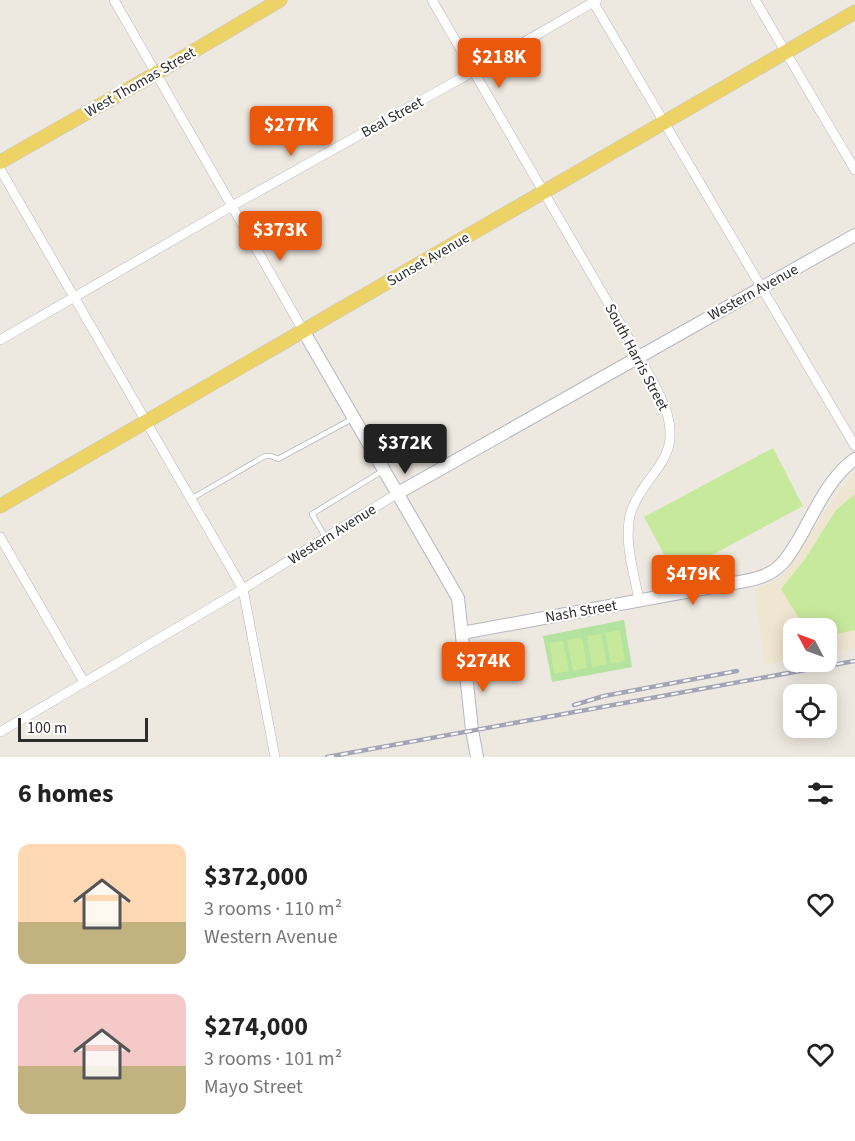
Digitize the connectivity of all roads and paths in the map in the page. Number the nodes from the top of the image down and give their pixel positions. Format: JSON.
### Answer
{"nodes":[{"id":1,"x":114,"y":0,"type":"edge"},
{"id":2,"x":280,"y":0,"type":"edge"},
{"id":3,"x":432,"y":0,"type":"edge"},
{"id":4,"x":755,"y":0,"type":"edge"},
{"id":5,"x":594,"y":1,"type":"edge"},
{"id":6,"x":855,"y":12,"type":"edge"},
{"id":7,"x":786,"y":52,"type":"junction"},
{"id":8,"x":474,"y":71,"type":"junction"},
{"id":9,"x":155,"y":74,"type":"junction"},
{"id":10,"x":664,"y":122,"type":"junction"},
{"id":11,"x":0,"y":162,"type":"edge"},
{"id":12,"x":0,"y":169,"type":"edge"},
{"id":13,"x":855,"y":170,"type":"edge"},
{"id":14,"x":543,"y":192,"type":"junction"},
{"id":15,"x":232,"y":206,"type":"junction"},
{"id":16,"x":855,"y":235,"type":"edge"},
{"id":17,"x":761,"y":287,"type":"junction"},
{"id":18,"x":75,"y":297,"type":"junction"},
{"id":19,"x":304,"y":332,"type":"junction"},
{"id":20,"x":0,"y":340,"type":"edge"},
{"id":21,"x":639,"y":356,"type":"junction"},
{"id":22,"x":354,"y":417,"type":"junction"},
{"id":23,"x":147,"y":421,"type":"junction"},
{"id":24,"x":855,"y":446,"type":"edge"},
{"id":25,"x":855,"y":459,"type":"edge"},
{"id":26,"x":385,"y":470,"type":"junction"},
{"id":27,"x":398,"y":494,"type":"junction"},
{"id":28,"x":191,"y":499,"type":"junction"},
{"id":29,"x":0,"y":506,"type":"edge"},
{"id":30,"x":0,"y":537,"type":"edge"},
{"id":31,"x":326,"y":538,"type":"junction"},
{"id":32,"x":243,"y":589,"type":"junction"},
{"id":33,"x":639,"y":600,"type":"junction"},
{"id":34,"x":462,"y":633,"type":"junction"},
{"id":35,"x":84,"y":682,"type":"junction"},
{"id":36,"x":0,"y":732,"type":"edge"},
{"id":37,"x":275,"y":757,"type":"edge"},
{"id":38,"x":477,"y":757,"type":"edge"}],
"edges":[{"from":1,"to":9,"type":"street"},
{"from":2,"to":9,"type":"main road","name":"West Thomas Street"},
{"from":3,"to":8,"type":"street","name":"South Harris Street"},
{"from":4,"to":7,"type":"street"},
{"from":5,"to":8,"type":"street","name":"Beal Street"},
{"from":5,"to":10,"type":"street"},
{"from":6,"to":7,"type":"main road","name":"Sunset Avenue"},
{"from":7,"to":10,"type":"main road","name":"Sunset Avenue"},
{"from":7,"to":13,"type":"street"},
{"from":8,"to":14,"type":"street","name":"South Harris Street"},
{"from":8,"to":15,"type":"street","name":"Beal Street"},
{"from":9,"to":11,"type":"main road","name":"West Thomas Street"},
{"from":9,"to":15,"type":"street"},
{"from":10,"to":14,"type":"main road","name":"Sunset Avenue"},
{"from":10,"to":17,"type":"street"},
{"from":12,"to":18,"type":"street"},
{"from":14,"to":19,"type":"main road","name":"Sunset Avenue"},
{"from":14,"to":21,"type":"street","name":"South Harris Street"},
{"from":15,"to":18,"type":"street","name":"Beal Street"},
{"from":15,"to":19,"type":"street"},
{"from":16,"to":17,"type":"street","name":"Western Avenue"},
{"from":17,"to":21,"type":"street","name":"Western Avenue"},
{"from":17,"to":24,"type":"street"},
{"from":18,"to":20,"type":"street","name":"Beal Street"},
{"from":18,"to":23,"type":"street"},
{"from":19,"to":22,"type":"street"},
{"from":19,"to":23,"type":"main road","name":"Sunset Avenue"},
{"from":21,"to":27,"type":"street","name":"Western Avenue"},
{"from":21,"to":33,"type":"street","name":"South Harris Street"},
{"from":22,"to":26,"type":"street"},
{"from":22,"to":28,"type":"lane"},
{"from":23,"to":28,"type":"street"},
{"from":23,"to":29,"type":"main road","name":"Sunset Avenue"},
{"from":25,"to":33,"type":"street","name":"Nash Street"},
{"from":26,"to":27,"type":"street"},
{"from":26,"to":31,"type":"lane"},
{"from":27,"to":31,"type":"street","name":"Western Avenue"},
{"from":27,"to":34,"type":"street"},
{"from":28,"to":32,"type":"street"},
{"from":30,"to":35,"type":"street"},
{"from":31,"to":32,"type":"street","name":"Western Avenue"},
{"from":32,"to":35,"type":"street","name":"Western Avenue"},
{"from":32,"to":37,"type":"street"},
{"from":33,"to":34,"type":"street","name":"Nash Street"},
{"from":34,"to":38,"type":"street"},
{"from":35,"to":36,"type":"street","name":"Western Avenue"}]}
